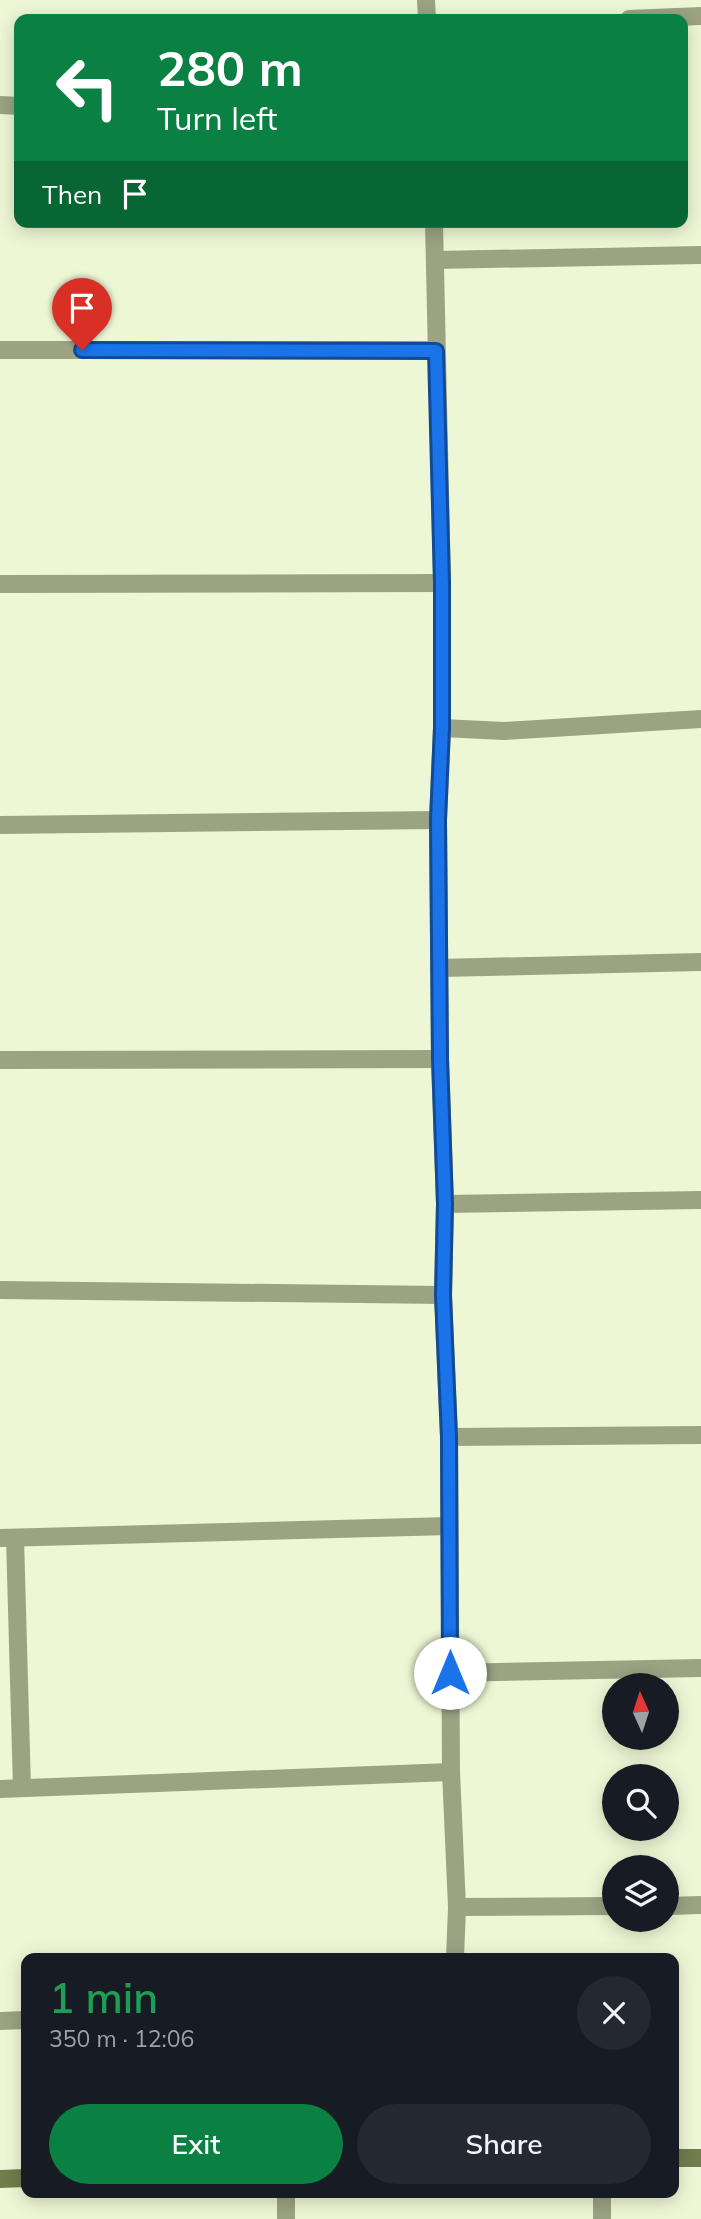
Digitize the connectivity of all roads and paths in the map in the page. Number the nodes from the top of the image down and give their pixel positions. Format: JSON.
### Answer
{"nodes":[{"id":1,"x":434,"y":228,"type":"edge"},
{"id":2,"x":701,"y":255,"type":"edge"},
{"id":3,"x":435,"y":260,"type":"junction"},
{"id":4,"x":0,"y":350,"type":"edge"},
{"id":5,"x":436,"y":351,"type":"junction"},
{"id":6,"x":442,"y":583,"type":"junction"},
{"id":7,"x":0,"y":584,"type":"edge"},
{"id":8,"x":701,"y":719,"type":"edge"},
{"id":9,"x":442,"y":728,"type":"junction"},
{"id":10,"x":438,"y":820,"type":"junction"},
{"id":11,"x":0,"y":825,"type":"edge"},
{"id":12,"x":701,"y":962,"type":"edge"},
{"id":13,"x":439,"y":968,"type":"junction"},
{"id":14,"x":440,"y":1059,"type":"junction"},
{"id":15,"x":0,"y":1060,"type":"edge"},
{"id":16,"x":701,"y":1200,"type":"edge"},
{"id":17,"x":445,"y":1204,"type":"junction"},
{"id":18,"x":0,"y":1290,"type":"edge"},
{"id":19,"x":443,"y":1295,"type":"junction"},
{"id":20,"x":701,"y":1435,"type":"edge"},
{"id":21,"x":449,"y":1437,"type":"junction"},
{"id":22,"x":449,"y":1526,"type":"junction"},
{"id":23,"x":8,"y":1538,"type":"edge"},
{"id":24,"x":701,"y":1668,"type":"edge"},
{"id":25,"x":450,"y":1673,"type":"junction"},
{"id":26,"x":451,"y":1772,"type":"junction"},
{"id":27,"x":22,"y":1788,"type":"junction"},
{"id":28,"x":0,"y":1789,"type":"edge"},
{"id":29,"x":602,"y":1906,"type":"edge"},
{"id":30,"x":679,"y":1906,"type":"edge"},
{"id":31,"x":701,"y":1906,"type":"edge"},
{"id":32,"x":457,"y":1907,"type":"junction"},
{"id":33,"x":455,"y":1953,"type":"edge"},
{"id":34,"x":21,"y":2020,"type":"edge"},
{"id":35,"x":0,"y":2021,"type":"edge"},
{"id":36,"x":679,"y":2158,"type":"edge"},
{"id":37,"x":701,"y":2158,"type":"edge"},
{"id":38,"x":21,"y":2178,"type":"edge"},
{"id":39,"x":0,"y":2179,"type":"edge"},
{"id":40,"x":286,"y":2198,"type":"edge"},
{"id":41,"x":602,"y":2198,"type":"edge"},
{"id":42,"x":286,"y":2219,"type":"edge"},
{"id":43,"x":602,"y":2219,"type":"edge"}],
"edges":[{"from":1,"to":3,"type":"street"},
{"from":2,"to":3,"type":"street"},
{"from":3,"to":5,"type":"street"},
{"from":4,"to":5,"type":"street"},
{"from":5,"to":6,"type":"street"},
{"from":6,"to":7,"type":"street"},
{"from":6,"to":9,"type":"street"},
{"from":8,"to":9,"type":"street"},
{"from":9,"to":10,"type":"street"},
{"from":10,"to":11,"type":"street"},
{"from":10,"to":13,"type":"street"},
{"from":12,"to":13,"type":"street"},
{"from":13,"to":14,"type":"street"},
{"from":14,"to":15,"type":"street"},
{"from":14,"to":17,"type":"street"},
{"from":16,"to":17,"type":"street"},
{"from":17,"to":19,"type":"street"},
{"from":18,"to":19,"type":"street"},
{"from":19,"to":21,"type":"street"},
{"from":20,"to":21,"type":"street"},
{"from":21,"to":22,"type":"street"},
{"from":22,"to":23,"type":"street"},
{"from":22,"to":25,"type":"street"},
{"from":23,"to":27,"type":"street"},
{"from":24,"to":25,"type":"street"},
{"from":25,"to":26,"type":"street"},
{"from":26,"to":27,"type":"street"},
{"from":26,"to":32,"type":"street"},
{"from":27,"to":28,"type":"street"},
{"from":29,"to":32,"type":"street"},
{"from":30,"to":31,"type":"street"},
{"from":32,"to":33,"type":"street"},
{"from":34,"to":35,"type":"street"},
{"from":36,"to":37,"type":"street"},
{"from":38,"to":39,"type":"street"},
{"from":40,"to":42,"type":"street"},
{"from":41,"to":43,"type":"street"}]}
